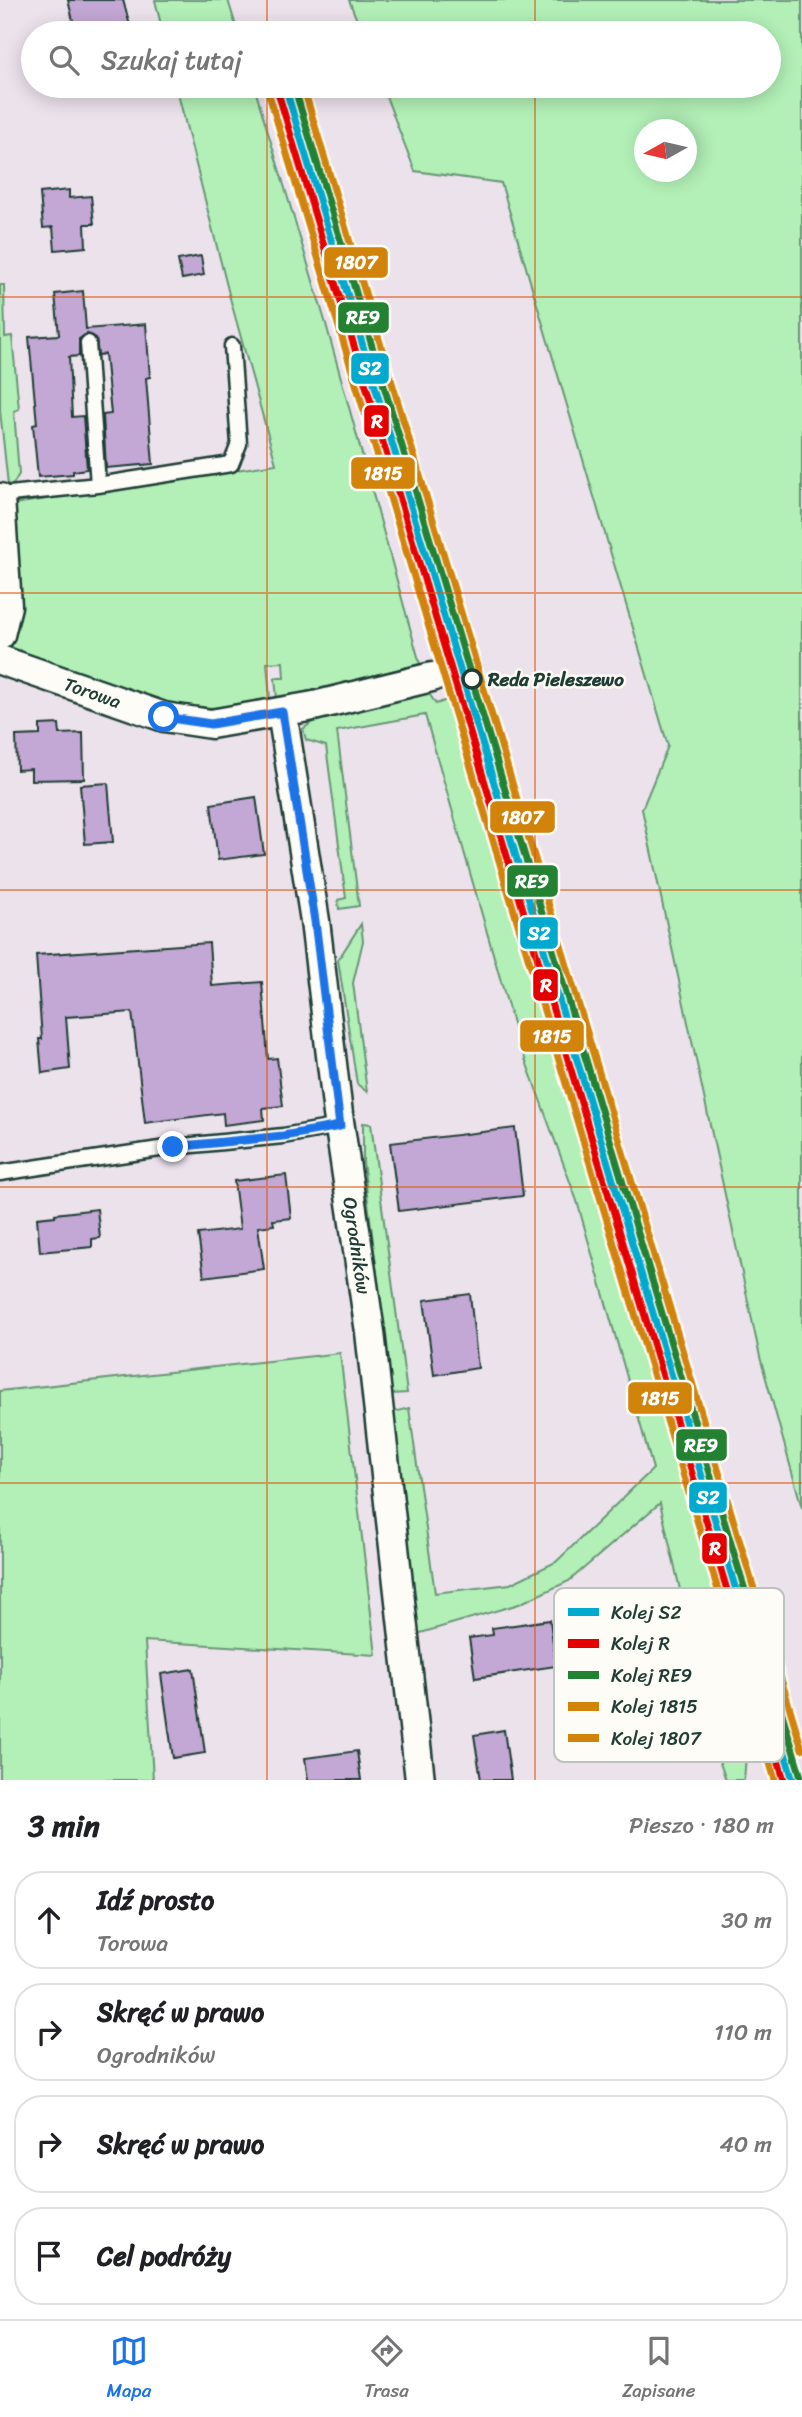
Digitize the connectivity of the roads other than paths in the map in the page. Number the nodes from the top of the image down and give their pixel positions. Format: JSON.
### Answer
{"nodes":[{"id":1,"x":88,"y":343,"type":"dead end"},
{"id":2,"x":232,"y":346,"type":"dead end"},
{"id":3,"x":98,"y":485,"type":"junction"},
{"id":4,"x":0,"y":497,"type":"edge"},
{"id":5,"x":0,"y":635,"type":"edge"},
{"id":6,"x":0,"y":660,"type":"edge"},
{"id":7,"x":432,"y":677,"type":"dead end"},
{"id":8,"x":282,"y":712,"type":"junction"},
{"id":9,"x":340,"y":1126,"type":"junction"},
{"id":10,"x":0,"y":1173,"type":"edge"},
{"id":11,"x":420,"y":1780,"type":"edge"}],
"edges":[{"from":1,"to":3,"type":"lane"},
{"from":2,"to":3,"type":"lane"},
{"from":3,"to":4,"type":"lane"},
{"from":4,"to":5,"type":"street"},
{"from":6,"to":8,"type":"street","name":"Torowa"},
{"from":7,"to":8,"type":"street","name":"Torowa"},
{"from":8,"to":9,"type":"street","name":"Ogrodników"},
{"from":9,"to":10,"type":"lane"},
{"from":9,"to":11,"type":"street","name":"Ogrodników"}]}
